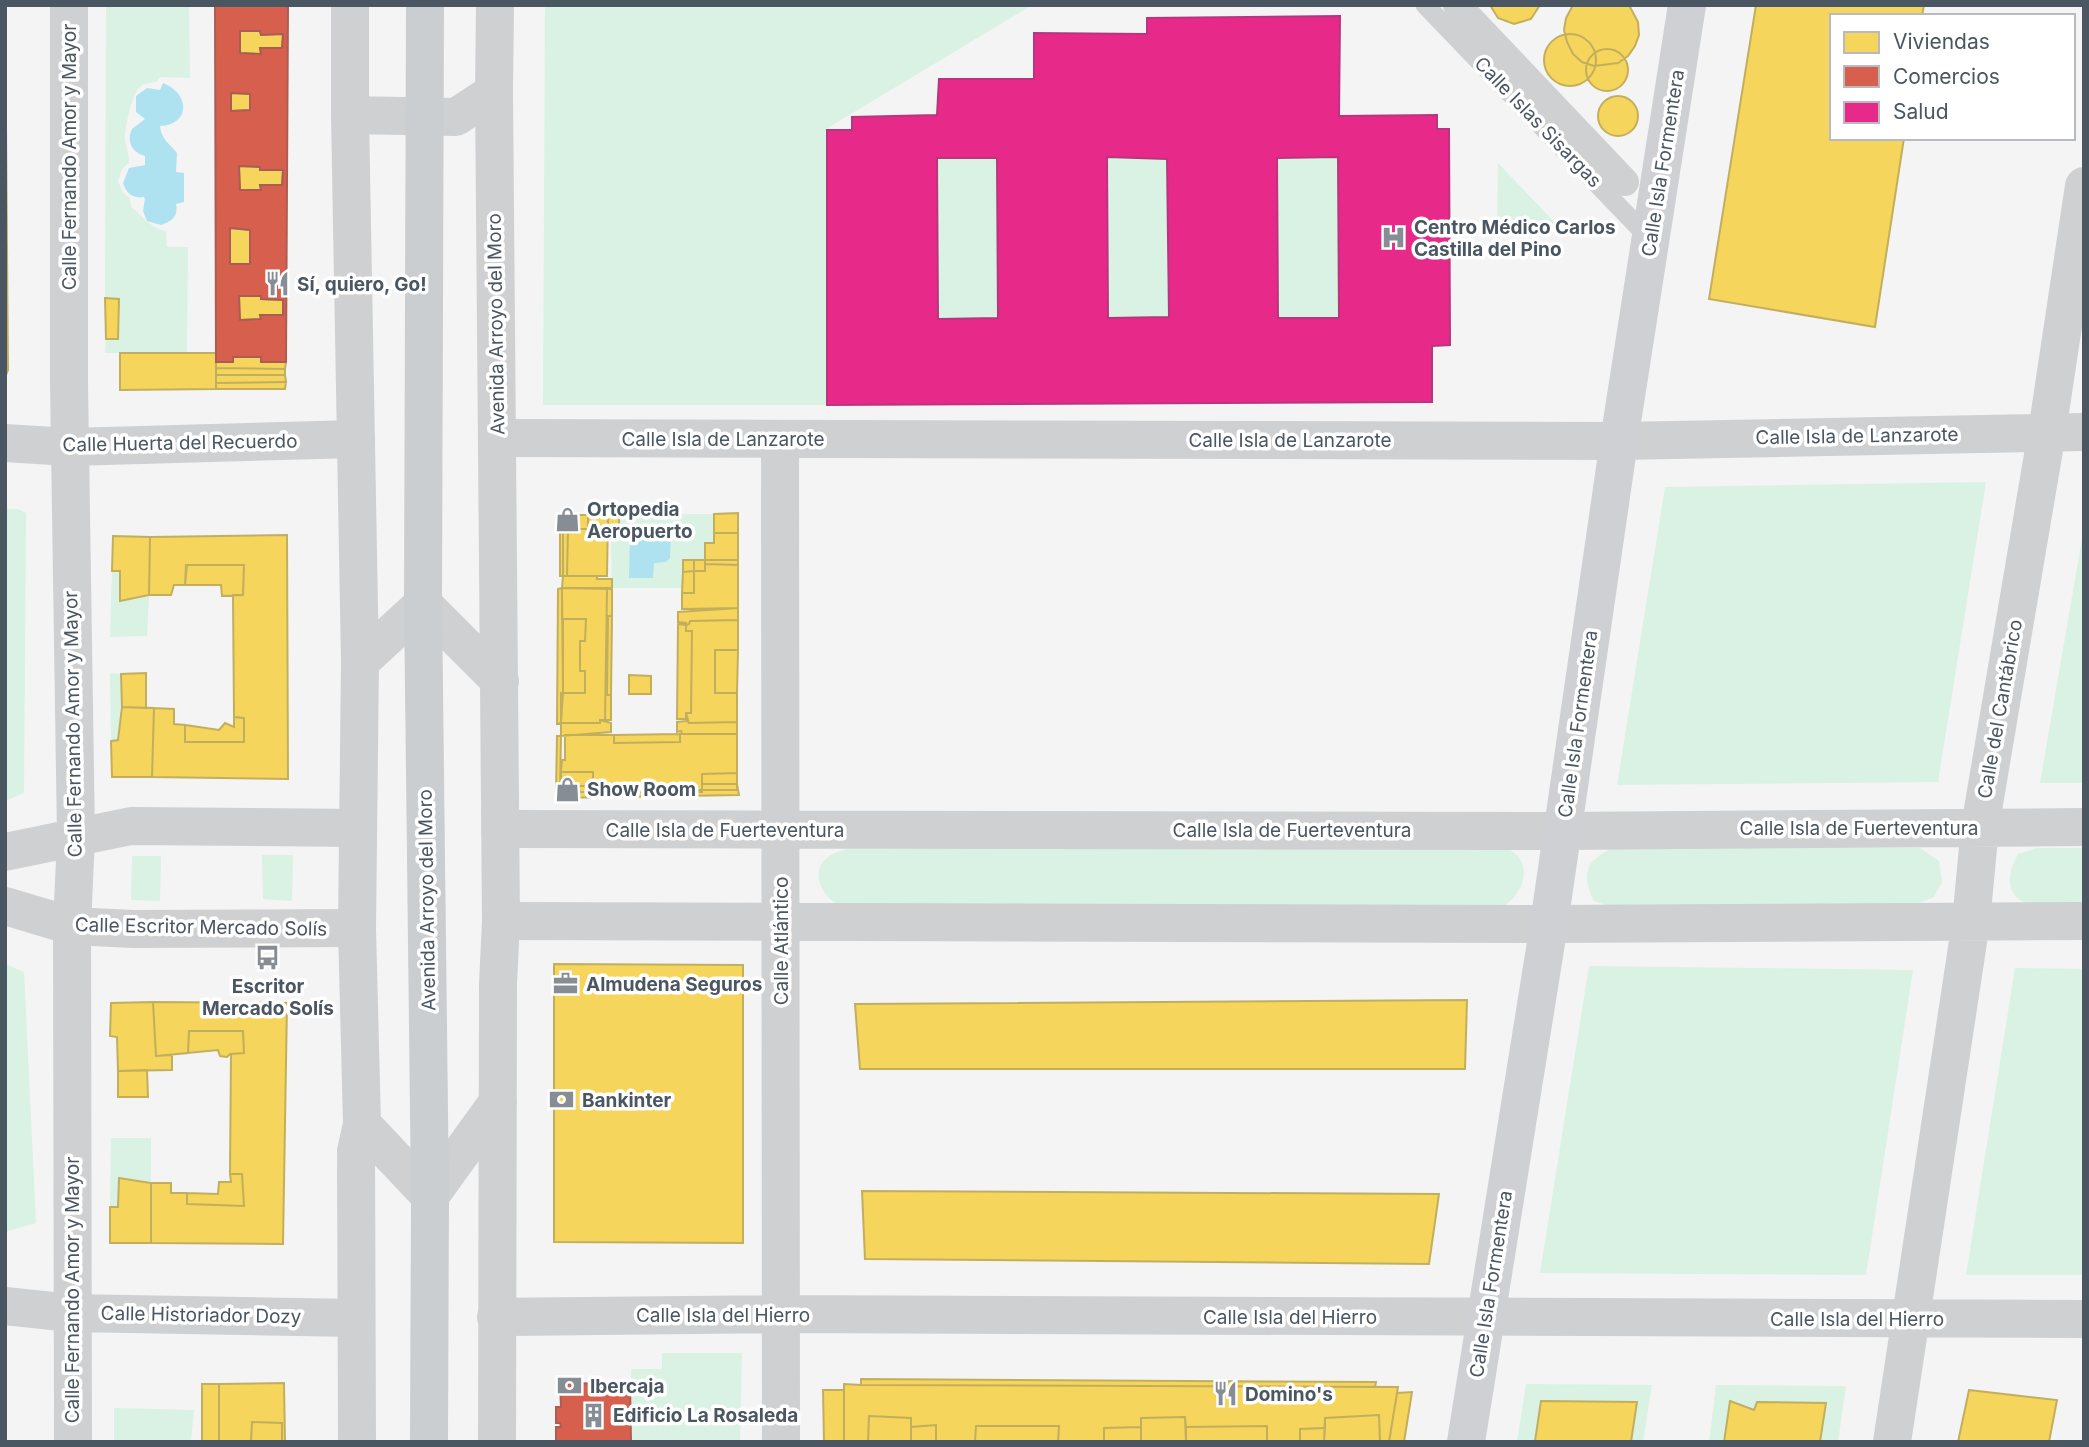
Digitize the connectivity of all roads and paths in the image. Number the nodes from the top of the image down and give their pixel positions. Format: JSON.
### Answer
{"nodes":[{"id":1,"x":69,"y":5,"type":"edge"},
{"id":2,"x":351,"y":5,"type":"edge"},
{"id":3,"x":425,"y":5,"type":"edge"},
{"id":4,"x":495,"y":5,"type":"edge"},
{"id":5,"x":1425,"y":5,"type":"edge"},
{"id":6,"x":1457,"y":5,"type":"edge"},
{"id":7,"x":1687,"y":5,"type":"edge"},
{"id":8,"x":494,"y":92,"type":"junction"},
{"id":9,"x":350,"y":115,"type":"junction"},
{"id":10,"x":424,"y":116,"type":"junction"},
{"id":11,"x":1625,"y":182,"type":"dead end"},
{"id":12,"x":2084,"y":186,"type":"edge"},
{"id":13,"x":1651,"y":239,"type":"junction"},
{"id":14,"x":2046,"y":432,"type":"junction"},
{"id":15,"x":2084,"y":432,"type":"edge"},
{"id":16,"x":497,"y":438,"type":"junction"},
{"id":17,"x":356,"y":439,"type":"junction"},
{"id":18,"x":780,"y":439,"type":"junction"},
{"id":19,"x":1619,"y":441,"type":"junction"},
{"id":20,"x":5,"y":443,"type":"edge"},
{"id":21,"x":70,"y":447,"type":"junction"},
{"id":22,"x":423,"y":604,"type":"junction"},
{"id":23,"x":360,"y":662,"type":"junction"},
{"id":24,"x":499,"y":681,"type":"junction"},
{"id":25,"x":1980,"y":827,"type":"junction"},
{"id":26,"x":2084,"y":827,"type":"edge"},
{"id":27,"x":358,"y":828,"type":"junction"},
{"id":28,"x":500,"y":829,"type":"junction"},
{"id":29,"x":780,"y":830,"type":"junction"},
{"id":30,"x":1562,"y":831,"type":"junction"},
{"id":31,"x":76,"y":837,"type":"junction"},
{"id":32,"x":5,"y":852,"type":"edge"},
{"id":33,"x":5,"y":906,"type":"edge"},
{"id":34,"x":501,"y":921,"type":"junction"},
{"id":35,"x":2084,"y":921,"type":"edge"},
{"id":36,"x":781,"y":922,"type":"junction"},
{"id":37,"x":1971,"y":922,"type":"junction"},
{"id":38,"x":1549,"y":924,"type":"junction"},
{"id":39,"x":72,"y":926,"type":"junction"},
{"id":40,"x":358,"y":928,"type":"junction"},
{"id":41,"x":498,"y":1102,"type":"junction"},
{"id":42,"x":362,"y":1124,"type":"junction"},
{"id":43,"x":430,"y":1196,"type":"junction"},
{"id":44,"x":5,"y":1306,"type":"edge"},
{"id":45,"x":71,"y":1312,"type":"junction"},
{"id":46,"x":782,"y":1314,"type":"junction"},
{"id":47,"x":496,"y":1317,"type":"junction"},
{"id":48,"x":356,"y":1318,"type":"junction"},
{"id":49,"x":1485,"y":1318,"type":"junction"},
{"id":50,"x":1910,"y":1319,"type":"junction"},
{"id":51,"x":2084,"y":1319,"type":"edge"},
{"id":52,"x":73,"y":1442,"type":"edge"},
{"id":53,"x":357,"y":1442,"type":"edge"},
{"id":54,"x":429,"y":1442,"type":"edge"},
{"id":55,"x":497,"y":1442,"type":"edge"},
{"id":56,"x":781,"y":1442,"type":"edge"},
{"id":57,"x":1466,"y":1442,"type":"edge"},
{"id":58,"x":1892,"y":1442,"type":"edge"}],
"edges":[{"from":1,"to":21,"type":"street","name":"Calle Fernando Amor y Mayor"},
{"from":2,"to":9,"type":"street"},
{"from":3,"to":10,"type":"main road","name":"Avenida Arroyo del Moro"},
{"from":4,"to":8,"type":"street","name":"Avenida Arroyo del Moro"},
{"from":5,"to":13,"type":"lane","name":"Calle Islas Sisargas"},
{"from":6,"to":11,"type":"street","name":"Calle Islas Sisargas"},
{"from":7,"to":13,"type":"main road","name":"Calle Isla Formentera"},
{"from":8,"to":10,"type":"street"},
{"from":8,"to":16,"type":"street","name":"Avenida Arroyo del Moro"},
{"from":9,"to":10,"type":"street"},
{"from":9,"to":17,"type":"street"},
{"from":10,"to":22,"type":"main road","name":"Avenida Arroyo del Moro"},
{"from":12,"to":14,"type":"street","name":"Calle del Cantábrico"},
{"from":13,"to":19,"type":"main road","name":"Calle Isla Formentera"},
{"from":14,"to":15,"type":"street","name":"Calle Isla de Lanzarote"},
{"from":14,"to":19,"type":"street","name":"Calle Isla de Lanzarote"},
{"from":14,"to":25,"type":"street","name":"Calle del Cantábrico"},
{"from":16,"to":18,"type":"street","name":"Calle Isla de Lanzarote"},
{"from":16,"to":24,"type":"street","name":"Avenida Arroyo del Moro"},
{"from":17,"to":21,"type":"street","name":"Calle Huerta del Recuerdo"},
{"from":17,"to":23,"type":"street"},
{"from":18,"to":19,"type":"street","name":"Calle Isla de Lanzarote"},
{"from":18,"to":29,"type":"street","name":"Calle Atlántico"},
{"from":19,"to":30,"type":"main road","name":"Calle Isla Formentera"},
{"from":20,"to":21,"type":"street","name":"Calle Huerta del Recuerdo"},
{"from":21,"to":31,"type":"street","name":"Calle Fernando Amor y Mayor"},
{"from":22,"to":23,"type":"street"},
{"from":22,"to":24,"type":"street"},
{"from":22,"to":43,"type":"main road","name":"Avenida Arroyo del Moro"},
{"from":23,"to":27,"type":"street"},
{"from":24,"to":28,"type":"street","name":"Avenida Arroyo del Moro"},
{"from":25,"to":26,"type":"street","name":"Calle Isla de Fuerteventura"},
{"from":25,"to":30,"type":"street","name":"Calle Isla de Fuerteventura"},
{"from":25,"to":37,"type":"street","name":"Calle del Cantábrico"},
{"from":27,"to":31,"type":"street"},
{"from":27,"to":40,"type":"street"},
{"from":28,"to":29,"type":"street","name":"Calle Isla de Fuerteventura"},
{"from":28,"to":34,"type":"street","name":"Avenida Arroyo del Moro"},
{"from":29,"to":30,"type":"street","name":"Calle Isla de Fuerteventura"},
{"from":29,"to":36,"type":"street","name":"Calle Atlántico"},
{"from":30,"to":38,"type":"main road","name":"Calle Isla Formentera"},
{"from":31,"to":32,"type":"street"},
{"from":31,"to":39,"type":"street","name":"Calle Fernando Amor y Mayor"},
{"from":33,"to":39,"type":"street","name":"Calle Escritor Mercado Solís"},
{"from":34,"to":36,"type":"street"},
{"from":34,"to":41,"type":"street","name":"Avenida Arroyo del Moro"},
{"from":35,"to":37,"type":"street"},
{"from":36,"to":38,"type":"street"},
{"from":36,"to":46,"type":"street","name":"Calle Atlántico"},
{"from":37,"to":38,"type":"street"},
{"from":37,"to":50,"type":"street","name":"Calle del Cantábrico"},
{"from":38,"to":49,"type":"main road","name":"Calle Isla Formentera"},
{"from":39,"to":40,"type":"street","name":"Calle Escritor Mercado Solís"},
{"from":39,"to":45,"type":"street","name":"Calle Fernando Amor y Mayor"},
{"from":40,"to":42,"type":"street"},
{"from":41,"to":43,"type":"street"},
{"from":41,"to":47,"type":"street","name":"Avenida Arroyo del Moro"},
{"from":42,"to":43,"type":"street"},
{"from":42,"to":48,"type":"street"},
{"from":43,"to":54,"type":"main road","name":"Avenida Arroyo del Moro"},
{"from":44,"to":45,"type":"street","name":"Calle Historiador Dozy"},
{"from":45,"to":48,"type":"street","name":"Calle Historiador Dozy"},
{"from":45,"to":52,"type":"street","name":"Calle Fernando Amor y Mayor"},
{"from":46,"to":47,"type":"street","name":"Calle Isla del Hierro"},
{"from":46,"to":49,"type":"street","name":"Calle Isla del Hierro"},
{"from":46,"to":56,"type":"street","name":"Calle Atlántico"},
{"from":47,"to":55,"type":"street","name":"Avenida Arroyo del Moro"},
{"from":48,"to":53,"type":"street"},
{"from":49,"to":50,"type":"street","name":"Calle Isla del Hierro"},
{"from":49,"to":57,"type":"main road","name":"Calle Isla Formentera"},
{"from":50,"to":51,"type":"street","name":"Calle Isla del Hierro"},
{"from":50,"to":58,"type":"street","name":"Calle del Cantábrico"}]}
